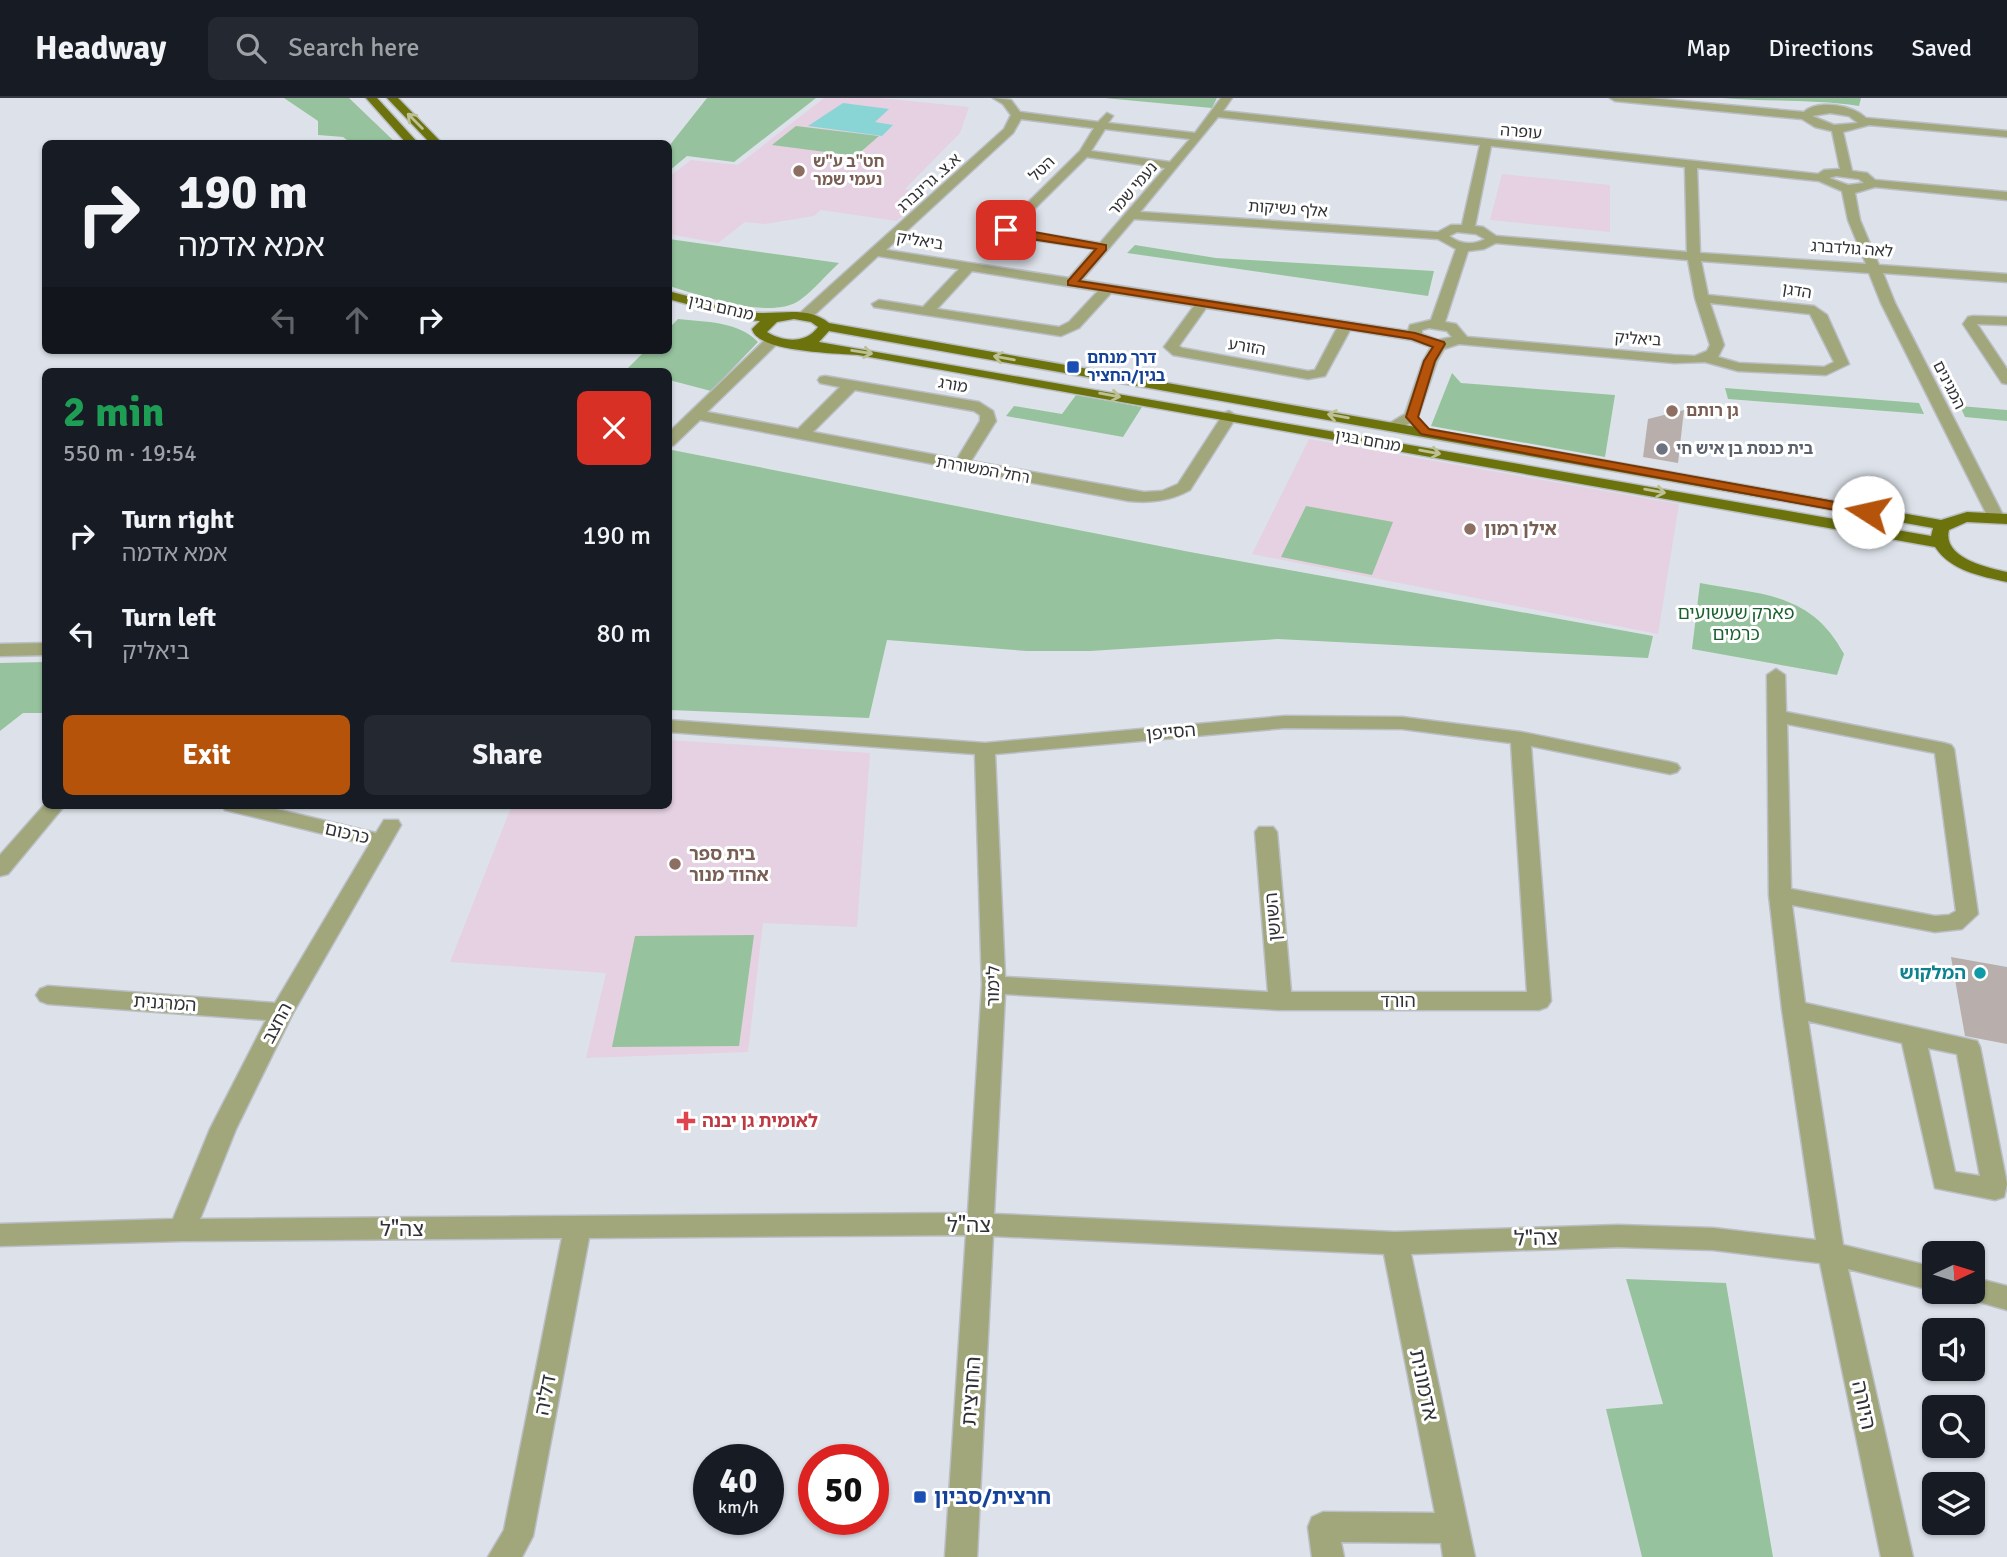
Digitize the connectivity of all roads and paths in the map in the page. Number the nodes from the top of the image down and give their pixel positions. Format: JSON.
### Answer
{"nodes":[{"id":1,"x":371,"y":98,"type":"edge"},
{"id":2,"x":392,"y":98,"type":"edge"},
{"id":3,"x":998,"y":98,"type":"edge"},
{"id":4,"x":1227,"y":98,"type":"edge"},
{"id":5,"x":1615,"y":98,"type":"edge"},
{"id":6,"x":1217,"y":114,"type":"junction"},
{"id":7,"x":1017,"y":115,"type":"junction"},
{"id":8,"x":1806,"y":116,"type":"junction"},
{"id":9,"x":1105,"y":121,"type":"junction"},
{"id":10,"x":1864,"y":121,"type":"junction"},
{"id":11,"x":1837,"y":128,"type":"junction"},
{"id":12,"x":2007,"y":134,"type":"edge"},
{"id":13,"x":1198,"y":137,"type":"junction"},
{"id":14,"x":410,"y":140,"type":"edge"},
{"id":15,"x":434,"y":140,"type":"edge"},
{"id":16,"x":1486,"y":144,"type":"junction"},
{"id":17,"x":1084,"y":153,"type":"junction"},
{"id":18,"x":1691,"y":164,"type":"junction"},
{"id":19,"x":1174,"y":166,"type":"junction"},
{"id":20,"x":1846,"y":172,"type":"junction"},
{"id":21,"x":1822,"y":178,"type":"junction"},
{"id":22,"x":1872,"y":183,"type":"junction"},
{"id":23,"x":1848,"y":189,"type":"junction"},
{"id":24,"x":2007,"y":196,"type":"edge"},
{"id":25,"x":1131,"y":215,"type":"junction"},
{"id":26,"x":1468,"y":228,"type":"junction"},
{"id":27,"x":1443,"y":236,"type":"junction"},
{"id":28,"x":1491,"y":239,"type":"junction"},
{"id":29,"x":1464,"y":246,"type":"junction"},
{"id":30,"x":1103,"y":247,"type":"junction"},
{"id":31,"x":876,"y":252,"type":"junction"},
{"id":32,"x":1694,"y":256,"type":"junction"},
{"id":33,"x":968,"y":267,"type":"junction"},
{"id":34,"x":1873,"y":267,"type":"junction"},
{"id":35,"x":2007,"y":278,"type":"edge"},
{"id":36,"x":1072,"y":283,"type":"junction"},
{"id":37,"x":1107,"y":289,"type":"junction"},
{"id":38,"x":672,"y":296,"type":"edge"},
{"id":39,"x":1702,"y":298,"type":"junction"},
{"id":40,"x":879,"y":304,"type":"dead end"},
{"id":41,"x":1202,"y":304,"type":"junction"},
{"id":42,"x":672,"y":309,"type":"edge"},
{"id":43,"x":926,"y":312,"type":"junction"},
{"id":44,"x":805,"y":316,"type":"junction"},
{"id":45,"x":773,"y":318,"type":"junction"},
{"id":46,"x":2007,"y":321,"type":"edge"},
{"id":47,"x":1437,"y":324,"type":"junction"},
{"id":48,"x":825,"y":327,"type":"junction"},
{"id":49,"x":1345,"y":327,"type":"junction"},
{"id":50,"x":766,"y":337,"type":"junction"},
{"id":51,"x":1458,"y":340,"type":"junction"},
{"id":52,"x":1427,"y":341,"type":"junction"},
{"id":53,"x":794,"y":343,"type":"junction"},
{"id":54,"x":1707,"y":358,"type":"junction"},
{"id":55,"x":825,"y":380,"type":"dead end"},
{"id":56,"x":2007,"y":380,"type":"edge"},
{"id":57,"x":851,"y":385,"type":"junction"},
{"id":58,"x":698,"y":415,"type":"junction"},
{"id":59,"x":1229,"y":416,"type":"junction"},
{"id":60,"x":1412,"y":417,"type":"junction"},
{"id":61,"x":1393,"y":426,"type":"junction"},
{"id":62,"x":1425,"y":432,"type":"junction"},
{"id":63,"x":801,"y":435,"type":"junction"},
{"id":64,"x":672,"y":438,"type":"edge"},
{"id":65,"x":960,"y":466,"type":"junction"},
{"id":66,"x":2001,"y":518,"type":"edge"},
{"id":67,"x":1942,"y":534,"type":"junction"},
{"id":68,"x":2007,"y":578,"type":"edge"},
{"id":69,"x":42,"y":649,"type":"edge"},
{"id":70,"x":0,"y":650,"type":"edge"},
{"id":71,"x":1776,"y":675,"type":"dead end"},
{"id":72,"x":1777,"y":716,"type":"junction"},
{"id":73,"x":672,"y":726,"type":"edge"},
{"id":74,"x":1521,"y":738,"type":"junction"},
{"id":75,"x":985,"y":748,"type":"junction"},
{"id":76,"x":1670,"y":768,"type":"dead end"},
{"id":77,"x":52,"y":809,"type":"edge"},
{"id":78,"x":254,"y":809,"type":"edge"},
{"id":79,"x":1266,"y":832,"type":"dead end"},
{"id":80,"x":386,"y":833,"type":"joint"},
{"id":81,"x":0,"y":869,"type":"edge"},
{"id":82,"x":1780,"y":895,"type":"junction"},
{"id":83,"x":994,"y":985,"type":"junction"},
{"id":84,"x":48,"y":995,"type":"dead end"},
{"id":85,"x":1280,"y":1001,"type":"junction"},
{"id":86,"x":1794,"y":1009,"type":"junction"},
{"id":87,"x":282,"y":1012,"type":"junction"},
{"id":88,"x":1913,"y":1037,"type":"junction"},
{"id":89,"x":982,"y":1224,"type":"junction"},
{"id":90,"x":577,"y":1229,"type":"junction"},
{"id":91,"x":182,"y":1230,"type":"junction"},
{"id":92,"x":0,"y":1235,"type":"edge"},
{"id":93,"x":1395,"y":1243,"type":"junction"},
{"id":94,"x":1831,"y":1254,"type":"junction"},
{"id":95,"x":1922,"y":1276,"type":"edge"},
{"id":96,"x":1985,"y":1292,"type":"edge"},
{"id":97,"x":2007,"y":1298,"type":"edge"},
{"id":98,"x":1456,"y":1543,"type":"edge"},
{"id":99,"x":504,"y":1557,"type":"edge"},
{"id":100,"x":961,"y":1557,"type":"edge"},
{"id":101,"x":1328,"y":1557,"type":"edge"},
{"id":102,"x":1897,"y":1557,"type":"edge"}],
"edges":[{"from":1,"to":14,"type":"main road"},
{"from":15,"to":2,"type":"main road","one_way":true},
{"from":3,"to":7,"type":"street"},
{"from":4,"to":6,"type":"street","name":"נעמי שמר"},
{"from":5,"to":8,"type":"street"},
{"from":6,"to":13,"type":"street","name":"נעמי שמר"},
{"from":6,"to":16,"type":"street","name":"עופרה"},
{"from":7,"to":9,"type":"street"},
{"from":7,"to":31,"type":"street","name":"א.צ. גרינברג"},
{"from":8,"to":10,"type":"street"},
{"from":8,"to":11,"type":"street"},
{"from":9,"to":13,"type":"street"},
{"from":9,"to":17,"type":"street","name":"הטל"},
{"from":10,"to":11,"type":"street"},
{"from":10,"to":12,"type":"street"},
{"from":11,"to":20,"type":"street"},
{"from":13,"to":19,"type":"street","name":"נעמי שמר"},
{"from":16,"to":18,"type":"street","name":"עופרה"},
{"from":16,"to":26,"type":"street"},
{"from":17,"to":19,"type":"street"},
{"from":17,"to":30,"type":"street","name":"הטל"},
{"from":18,"to":21,"type":"street","name":"עופרה"},
{"from":18,"to":32,"type":"street"},
{"from":19,"to":25,"type":"street","name":"נעמי שמר"},
{"from":20,"to":21,"type":"street"},
{"from":20,"to":22,"type":"street"},
{"from":21,"to":23,"type":"street"},
{"from":22,"to":23,"type":"street"},
{"from":22,"to":24,"type":"street"},
{"from":23,"to":34,"type":"street","name":"המגינים"},
{"from":25,"to":27,"type":"street","name":"אלף נשיקות"},
{"from":25,"to":30,"type":"street","name":"נעמי שמר"},
{"from":26,"to":27,"type":"street"},
{"from":26,"to":28,"type":"street"},
{"from":27,"to":29,"type":"street"},
{"from":28,"to":29,"type":"street"},
{"from":28,"to":32,"type":"street"},
{"from":29,"to":47,"type":"street"},
{"from":30,"to":36,"type":"street","name":"נעמי שמר"},
{"from":31,"to":33,"type":"street","name":"ביאליק"},
{"from":31,"to":44,"type":"street","name":"א.צ. גרינברג"},
{"from":32,"to":34,"type":"street","name":"לאה גולדברג"},
{"from":32,"to":39,"type":"street"},
{"from":33,"to":36,"type":"street","name":"ביאליק"},
{"from":33,"to":43,"type":"street"},
{"from":34,"to":35,"type":"street","name":"לאה גולדברג"},
{"from":34,"to":66,"type":"street","name":"המגינים"},
{"from":36,"to":37,"type":"street","name":"ביאליק"},
{"from":37,"to":41,"type":"street","name":"ביאליק"},
{"from":37,"to":43,"type":"street"},
{"from":38,"to":45,"type":"main road","name":"מנחם בגין"},
{"from":39,"to":54,"type":"street"},
{"from":39,"to":54,"type":"street","name":"הדגן"},
{"from":40,"to":43,"type":"street"},
{"from":41,"to":49,"type":"street","name":"ביאליק"},
{"from":41,"to":49,"type":"street","name":"הזורע"},
{"from":42,"to":50,"type":"main road","name":"מנחם בגין"},
{"from":44,"to":45,"type":"main road","name":"מנחם בגין"},
{"from":44,"to":48,"type":"main road","name":"מנחם בגין"},
{"from":45,"to":50,"type":"main road"},
{"from":46,"to":56,"type":"street"},
{"from":47,"to":51,"type":"street"},
{"from":47,"to":52,"type":"street"},
{"from":48,"to":53,"type":"main road"},
{"from":61,"to":48,"type":"main road","name":"מנחם בגין","one_way":true},
{"from":49,"to":52,"type":"street","name":"ביאליק"},
{"from":50,"to":53,"type":"main road","name":"מנחם בגין"},
{"from":50,"to":58,"type":"street"},
{"from":51,"to":52,"type":"street","name":"ביאליק"},
{"from":51,"to":54,"type":"street","name":"ביאליק"},
{"from":52,"to":60,"type":"street"},
{"from":53,"to":59,"type":"main road","name":"מנחם בגין","one_way":true},
{"from":55,"to":57,"type":"street","name":"מורג"},
{"from":57,"to":63,"type":"street"},
{"from":57,"to":65,"type":"street","name":"מורג"},
{"from":58,"to":63,"type":"street","name":"רחל המשוררת"},
{"from":58,"to":64,"type":"street"},
{"from":59,"to":65,"type":"street","name":"רחל המשוררת"},
{"from":59,"to":67,"type":"main road","name":"מנחם בגין","one_way":true},
{"from":60,"to":61,"type":"street"},
{"from":60,"to":62,"type":"street"},
{"from":61,"to":62,"type":"main road","name":"מנחם בגין"},
{"from":62,"to":67,"type":"main road","name":"מנחם בגין"},
{"from":63,"to":65,"type":"street","name":"רחל המשוררת"},
{"from":66,"to":67,"type":"main road"},
{"from":67,"to":68,"type":"main road"},
{"from":69,"to":70,"type":"street"},
{"from":71,"to":72,"type":"street"},
{"from":72,"to":82,"type":"street"},
{"from":72,"to":82,"type":"street"},
{"from":73,"to":75,"type":"street","name":"הסייפן"},
{"from":74,"to":75,"type":"street","name":"הסייפן"},
{"from":74,"to":76,"type":"street","name":"הסייפן"},
{"from":74,"to":85,"type":"street","name":"הורד"},
{"from":75,"to":83,"type":"street","name":"לימור"},
{"from":77,"to":81,"type":"street"},
{"from":78,"to":80,"type":"street","name":"כרכום"},
{"from":79,"to":85,"type":"street","name":"השושן"},
{"from":80,"to":87,"type":"street","name":"החצב"},
{"from":82,"to":86,"type":"street"},
{"from":83,"to":85,"type":"street","name":"הורד"},
{"from":83,"to":89,"type":"street","name":"לימור"},
{"from":84,"to":87,"type":"street","name":"המרגנית"},
{"from":86,"to":88,"type":"street"},
{"from":86,"to":94,"type":"street"},
{"from":87,"to":91,"type":"street","name":"החצב"},
{"from":88,"to":88,"type":"street"},
{"from":89,"to":90,"type":"street","name":"צה\"ל"},
{"from":89,"to":93,"type":"street","name":"צה\"ל"},
{"from":89,"to":100,"type":"street","name":"החרצית"},
{"from":90,"to":91,"type":"street","name":"צה\"ל"},
{"from":90,"to":99,"type":"street","name":"דליה"},
{"from":91,"to":92,"type":"street","name":"צה\"ל"},
{"from":93,"to":94,"type":"street","name":"צה\"ל"},
{"from":93,"to":98,"type":"street","name":"אדמונית"},
{"from":94,"to":95,"type":"street","name":"צה\"ל"},
{"from":94,"to":102,"type":"street","name":"היורה"},
{"from":96,"to":97,"type":"street"},
{"from":98,"to":101,"type":"street","name":"אדמונית"}]}
